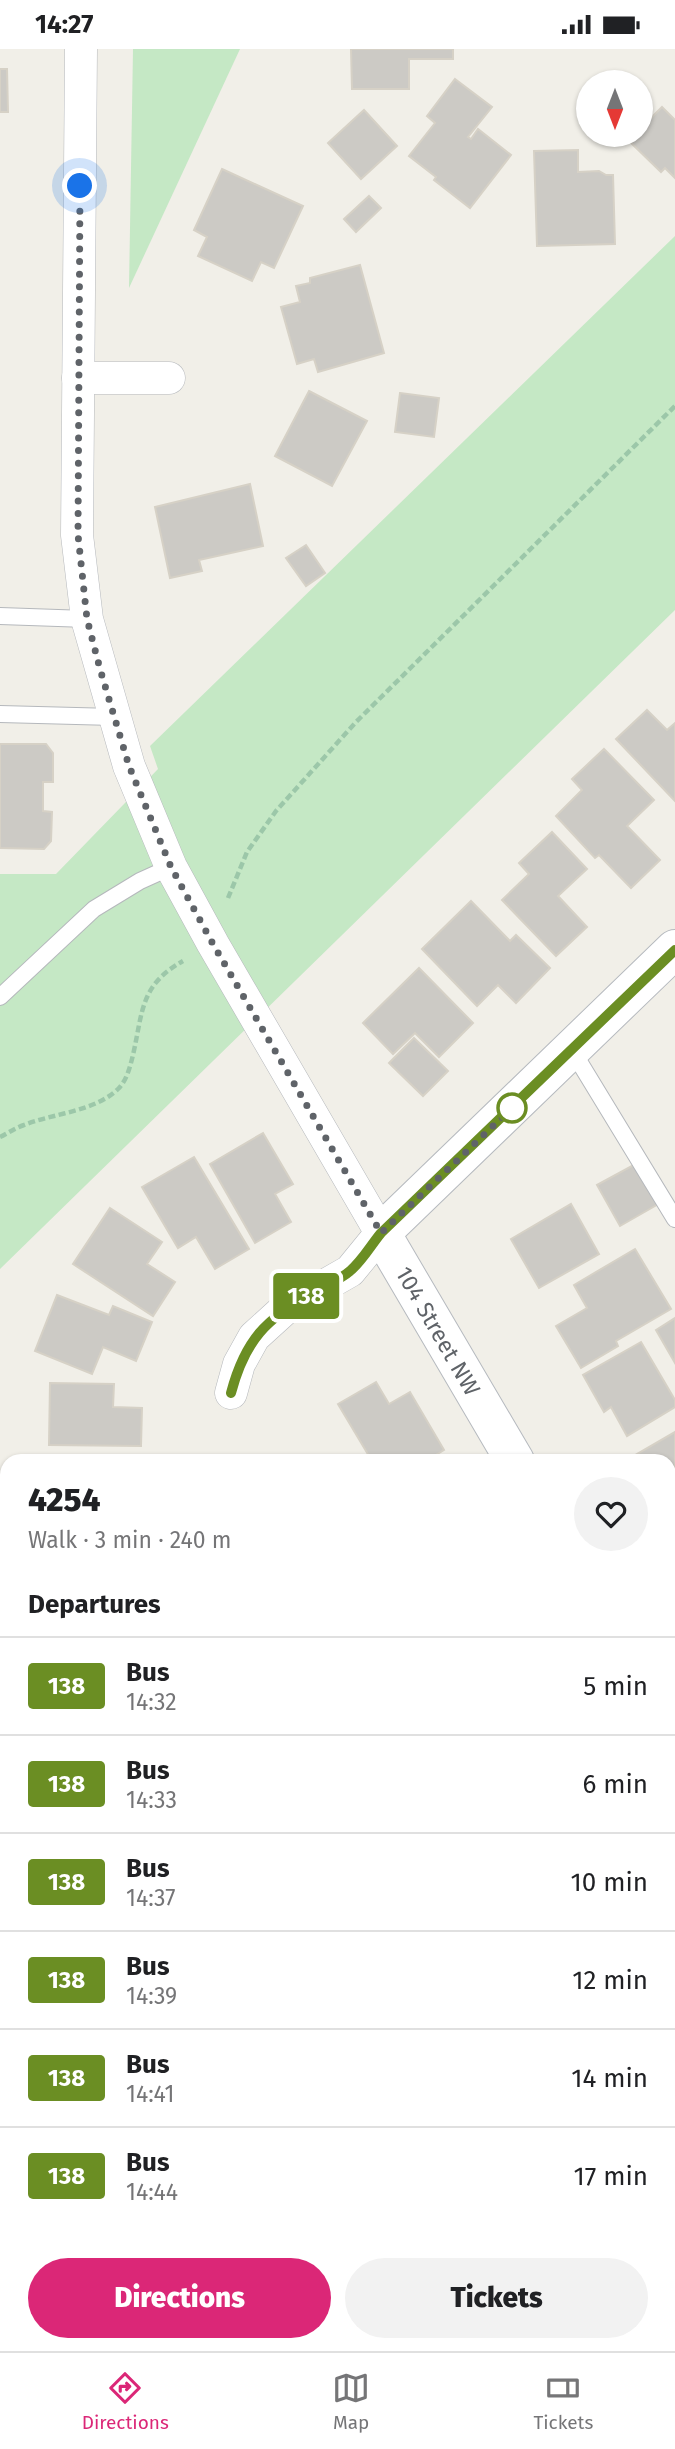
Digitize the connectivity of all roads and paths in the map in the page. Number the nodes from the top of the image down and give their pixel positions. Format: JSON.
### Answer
{"nodes":[{"id":1,"x":80,"y":49,"type":"edge"},
{"id":2,"x":78,"y":378,"type":"junction"},
{"id":3,"x":169,"y":378,"type":"dead end"},
{"id":4,"x":675,"y":406,"type":"edge"},
{"id":5,"x":0,"y":617,"type":"edge"},
{"id":6,"x":87,"y":619,"type":"junction"},
{"id":7,"x":0,"y":714,"type":"edge"},
{"id":8,"x":114,"y":717,"type":"junction"},
{"id":9,"x":171,"y":867,"type":"junction"},
{"id":10,"x":213,"y":944,"type":"junction"},
{"id":11,"x":675,"y":950,"type":"edge"},
{"id":12,"x":0,"y":997,"type":"edge"},
{"id":13,"x":572,"y":1050,"type":"junction"},
{"id":14,"x":0,"y":1137,"type":"edge"},
{"id":15,"x":675,"y":1219,"type":"edge"},
{"id":16,"x":381,"y":1233,"type":"junction"},
{"id":17,"x":231,"y":1393,"type":"dead end"},
{"id":18,"x":511,"y":1454,"type":"edge"}],
"edges":[{"from":1,"to":2,"type":"street","name":"104 Street NW"},
{"from":2,"to":3,"type":"street"},
{"from":2,"to":6,"type":"street","name":"104 Street NW"},
{"from":4,"to":10,"type":"path"},
{"from":5,"to":6,"type":"lane"},
{"from":6,"to":8,"type":"street","name":"104 Street NW"},
{"from":7,"to":8,"type":"lane"},
{"from":8,"to":9,"type":"street","name":"104 Street NW"},
{"from":9,"to":10,"type":"street","name":"104 Street NW"},
{"from":9,"to":12,"type":"lane"},
{"from":10,"to":14,"type":"path"},
{"from":10,"to":16,"type":"street","name":"104 Street NW"},
{"from":11,"to":13,"type":"street"},
{"from":13,"to":15,"type":"lane"},
{"from":13,"to":16,"type":"street"},
{"from":16,"to":17,"type":"street"},
{"from":16,"to":18,"type":"street","name":"104 Street NW"}]}
